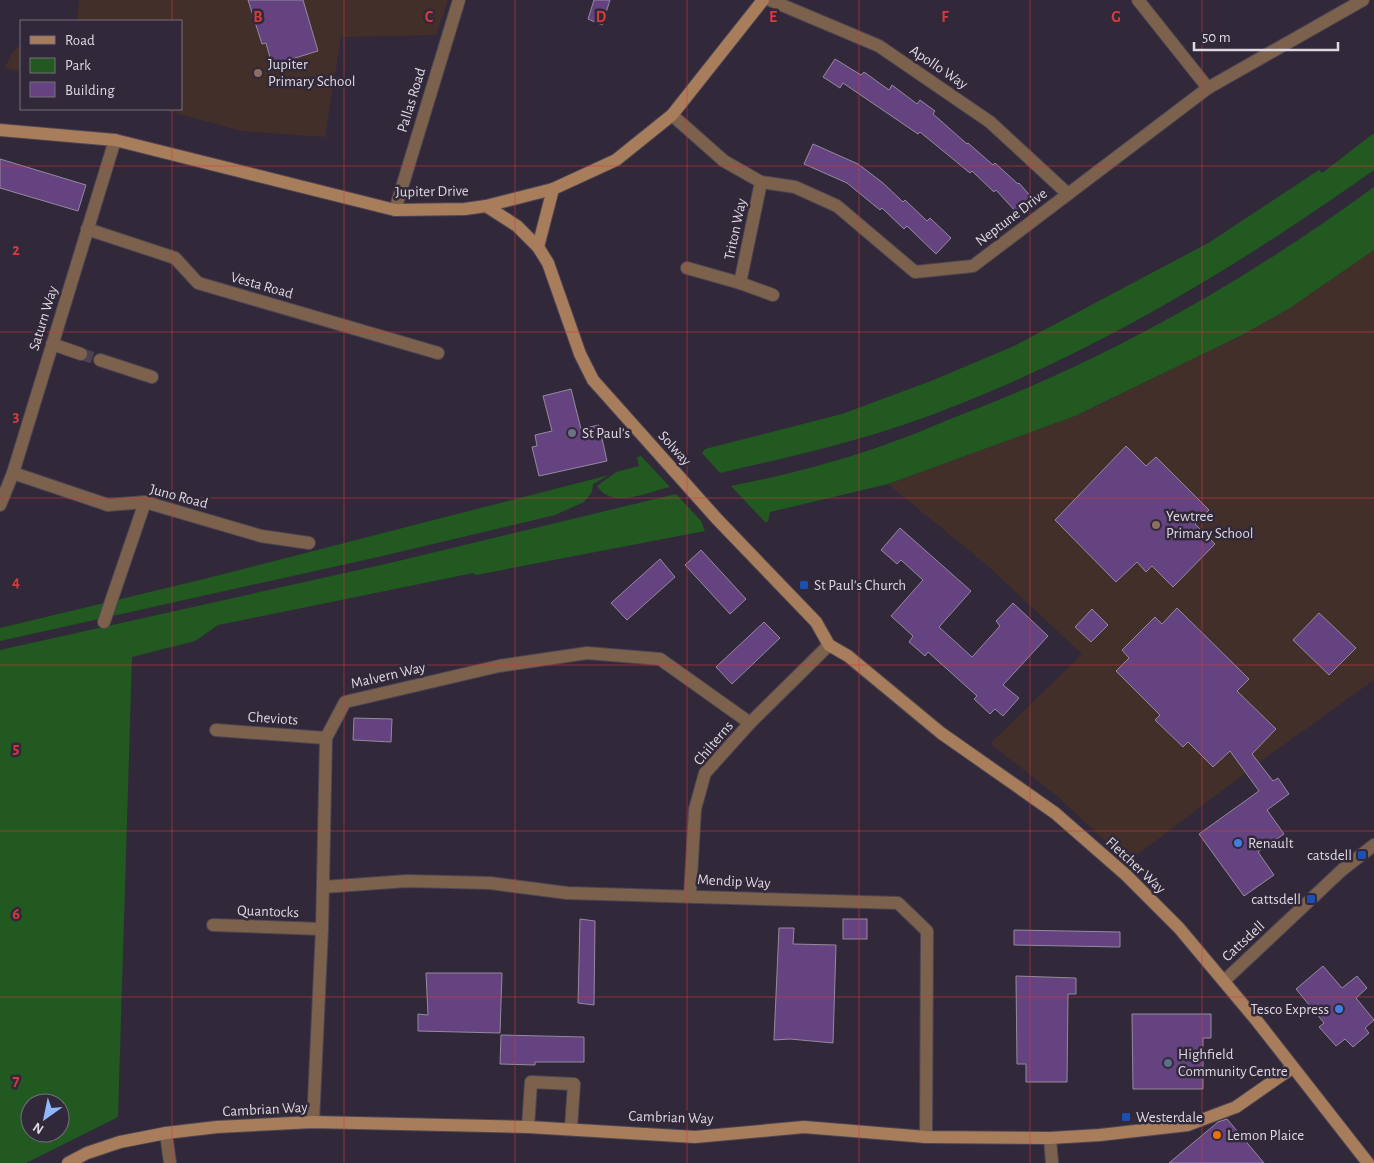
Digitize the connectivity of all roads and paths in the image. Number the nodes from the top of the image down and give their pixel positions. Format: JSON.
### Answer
{"nodes":[{"id":1,"x":458,"y":0,"type":"edge"},
{"id":2,"x":763,"y":0,"type":"edge"},
{"id":3,"x":770,"y":0,"type":"edge"},
{"id":4,"x":1138,"y":0,"type":"edge"},
{"id":5,"x":1363,"y":0,"type":"edge"},
{"id":6,"x":1347,"y":4,"type":"edge"},
{"id":7,"x":1208,"y":88,"type":"junction"},
{"id":8,"x":672,"y":115,"type":"junction"},
{"id":9,"x":0,"y":130,"type":"edge"},
{"id":10,"x":115,"y":140,"type":"junction"},
{"id":11,"x":761,"y":182,"type":"junction"},
{"id":12,"x":553,"y":189,"type":"junction"},
{"id":13,"x":1068,"y":194,"type":"junction"},
{"id":14,"x":486,"y":206,"type":"junction"},
{"id":15,"x":395,"y":210,"type":"junction"},
{"id":16,"x":87,"y":229,"type":"junction"},
{"id":17,"x":538,"y":247,"type":"junction"},
{"id":18,"x":688,"y":268,"type":"dead end"},
{"id":19,"x":740,"y":282,"type":"junction"},
{"id":20,"x":773,"y":295,"type":"dead end"},
{"id":21,"x":52,"y":344,"type":"junction"},
{"id":22,"x":438,"y":353,"type":"dead end"},
{"id":23,"x":81,"y":354,"type":"tunnel mouth"},
{"id":24,"x":100,"y":360,"type":"tunnel mouth"},
{"id":25,"x":152,"y":377,"type":"dead end"},
{"id":26,"x":13,"y":473,"type":"junction"},
{"id":27,"x":145,"y":502,"type":"junction"},
{"id":28,"x":0,"y":505,"type":"edge"},
{"id":29,"x":309,"y":542,"type":"dead end"},
{"id":30,"x":104,"y":622,"type":"dead end"},
{"id":31,"x":829,"y":645,"type":"junction"},
{"id":32,"x":750,"y":723,"type":"junction"},
{"id":33,"x":216,"y":730,"type":"dead end"},
{"id":34,"x":326,"y":738,"type":"junction"},
{"id":35,"x":1374,"y":846,"type":"edge"},
{"id":36,"x":323,"y":887,"type":"junction"},
{"id":37,"x":690,"y":895,"type":"junction"},
{"id":38,"x":213,"y":925,"type":"dead end"},
{"id":39,"x":322,"y":929,"type":"junction"},
{"id":40,"x":1224,"y":981,"type":"junction"},
{"id":41,"x":1292,"y":1068,"type":"junction"},
{"id":42,"x":313,"y":1122,"type":"junction"},
{"id":43,"x":528,"y":1127,"type":"junction"},
{"id":44,"x":571,"y":1128,"type":"junction"},
{"id":45,"x":166,"y":1133,"type":"junction"},
{"id":46,"x":926,"y":1137,"type":"junction"},
{"id":47,"x":1050,"y":1138,"type":"junction"},
{"id":48,"x":68,"y":1163,"type":"edge"},
{"id":49,"x":170,"y":1163,"type":"edge"},
{"id":50,"x":1052,"y":1163,"type":"edge"},
{"id":51,"x":1368,"y":1163,"type":"edge"}],
"edges":[{"from":1,"to":15,"type":"street","name":"Pallas Road"},
{"from":2,"to":8,"type":"street","name":"Jupiter Drive"},
{"from":3,"to":13,"type":"street","name":"Apollo Way"},
{"from":4,"to":7,"type":"street"},
{"from":5,"to":6,"type":"street","name":"Neptune Drive"},
{"from":6,"to":7,"type":"street","name":"Neptune Drive"},
{"from":7,"to":13,"type":"street","name":"Neptune Drive"},
{"from":8,"to":11,"type":"street","name":"Neptune Drive"},
{"from":8,"to":12,"type":"street","name":"Jupiter Drive"},
{"from":9,"to":10,"type":"street","name":"Jupiter Drive"},
{"from":10,"to":15,"type":"street","name":"Jupiter Drive"},
{"from":10,"to":16,"type":"street","name":"Saturn Way"},
{"from":11,"to":13,"type":"street","name":"Neptune Drive"},
{"from":11,"to":19,"type":"street","name":"Triton Way"},
{"from":12,"to":14,"type":"street","name":"Jupiter Drive"},
{"from":12,"to":17,"type":"street"},
{"from":14,"to":15,"type":"street","name":"Jupiter Drive"},
{"from":14,"to":17,"type":"street","name":"Solway"},
{"from":16,"to":21,"type":"street","name":"Saturn Way"},
{"from":16,"to":22,"type":"street","name":"Vesta Road"},
{"from":17,"to":31,"type":"street","name":"Solway"},
{"from":18,"to":19,"type":"street","name":"Triton Way"},
{"from":19,"to":20,"type":"street","name":"Triton Way"},
{"from":21,"to":23,"type":"street"},
{"from":21,"to":26,"type":"street","name":"Saturn Way"},
{"from":24,"to":25,"type":"street"},
{"from":26,"to":27,"type":"street","name":"Juno Road"},
{"from":26,"to":28,"type":"street","name":"Saturn Way"},
{"from":27,"to":29,"type":"street","name":"Juno Road"},
{"from":27,"to":30,"type":"street"},
{"from":31,"to":32,"type":"street","name":"Chilterns"},
{"from":31,"to":40,"type":"street","name":"Fletcher Way"},
{"from":32,"to":34,"type":"street","name":"Malvern Way"},
{"from":32,"to":37,"type":"street","name":"Chilterns"},
{"from":33,"to":34,"type":"street","name":"Cheviots"},
{"from":34,"to":36,"type":"street","name":"Malvern Way"},
{"from":35,"to":40,"type":"street","name":"Cattsdell"},
{"from":36,"to":37,"type":"street","name":"Mendip Way"},
{"from":36,"to":39,"type":"street","name":"Malvern Way"},
{"from":37,"to":46,"type":"street","name":"Mendip Way"},
{"from":38,"to":39,"type":"street","name":"Quantocks"},
{"from":39,"to":42,"type":"street","name":"Malvern Way"},
{"from":40,"to":41,"type":"street","name":"Fletcher Way"},
{"from":41,"to":47,"type":"street","name":"Cambrian Way"},
{"from":41,"to":51,"type":"street","name":"Fletcher Way"},
{"from":42,"to":43,"type":"street","name":"Cambrian Way"},
{"from":42,"to":45,"type":"street","name":"Cambrian Way"},
{"from":43,"to":44,"type":"street","name":"Cambrian Way"},
{"from":43,"to":44,"type":"street"},
{"from":44,"to":46,"type":"street","name":"Cambrian Way"},
{"from":45,"to":48,"type":"street","name":"Cambrian Way"},
{"from":45,"to":49,"type":"street"},
{"from":46,"to":47,"type":"street","name":"Cambrian Way"},
{"from":47,"to":50,"type":"street"}]}
